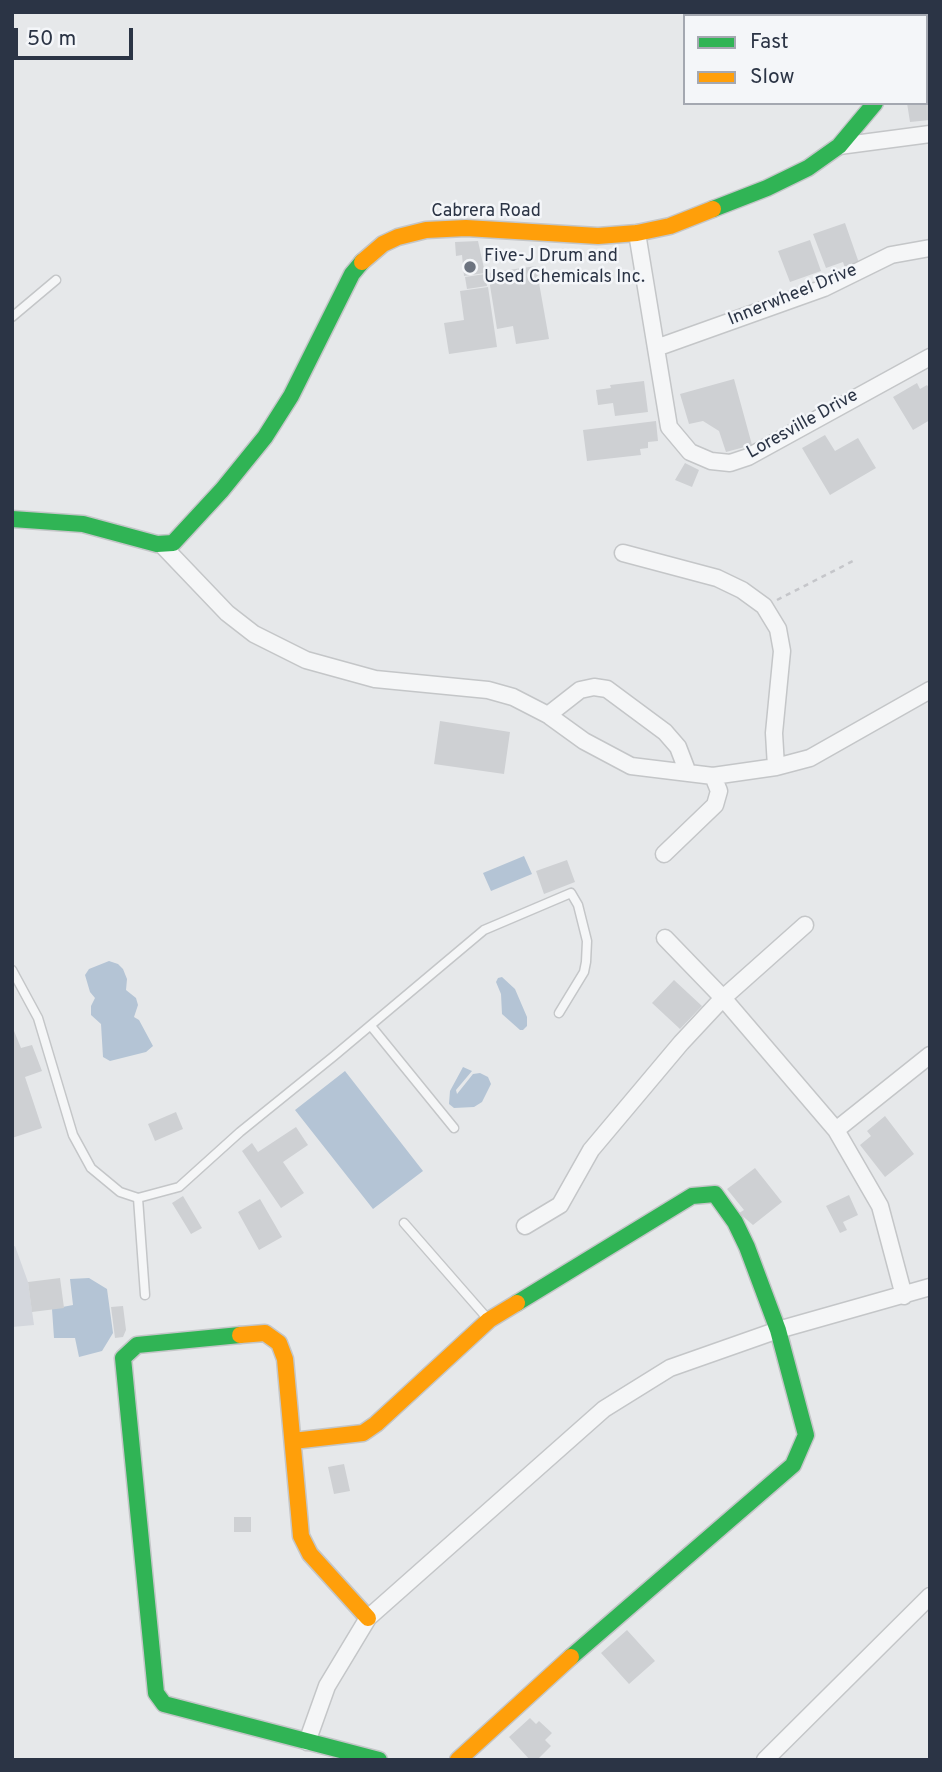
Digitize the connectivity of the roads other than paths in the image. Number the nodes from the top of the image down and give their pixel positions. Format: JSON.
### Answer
{"nodes":[{"id":1,"x":873,"y":105,"type":"edge"},
{"id":2,"x":930,"y":134,"type":"edge"},
{"id":3,"x":839,"y":146,"type":"junction"},
{"id":4,"x":637,"y":233,"type":"junction"},
{"id":5,"x":930,"y":248,"type":"edge"},
{"id":6,"x":56,"y":281,"type":"dead end"},
{"id":7,"x":12,"y":317,"type":"edge"},
{"id":8,"x":656,"y":348,"type":"junction"},
{"id":9,"x":930,"y":357,"type":"edge"},
{"id":10,"x":12,"y":519,"type":"edge"},
{"id":11,"x":162,"y":545,"type":"junction"},
{"id":12,"x":623,"y":553,"type":"dead end"},
{"id":13,"x":930,"y":690,"type":"edge"},
{"id":14,"x":548,"y":715,"type":"junction"},
{"id":15,"x":776,"y":767,"type":"junction"},
{"id":16,"x":688,"y":773,"type":"junction"},
{"id":17,"x":713,"y":776,"type":"junction"},
{"id":18,"x":664,"y":853,"type":"dead end"},
{"id":19,"x":805,"y":925,"type":"dead end"},
{"id":20,"x":665,"y":938,"type":"dead end"},
{"id":21,"x":12,"y":970,"type":"edge"},
{"id":22,"x":723,"y":998,"type":"junction"},
{"id":23,"x":559,"y":1013,"type":"dead end"},
{"id":24,"x":371,"y":1026,"type":"junction"},
{"id":25,"x":930,"y":1055,"type":"edge"},
{"id":26,"x":454,"y":1128,"type":"dead end"},
{"id":27,"x":836,"y":1130,"type":"junction"},
{"id":28,"x":138,"y":1198,"type":"junction"},
{"id":29,"x":404,"y":1223,"type":"dead end"},
{"id":30,"x":525,"y":1226,"type":"dead end"},
{"id":31,"x":930,"y":1287,"type":"edge"},
{"id":32,"x":145,"y":1295,"type":"dead end"},
{"id":33,"x":904,"y":1296,"type":"junction"},
{"id":34,"x":489,"y":1320,"type":"junction"},
{"id":35,"x":778,"y":1330,"type":"junction"},
{"id":36,"x":293,"y":1441,"type":"junction"},
{"id":37,"x":930,"y":1596,"type":"edge"},
{"id":38,"x":368,"y":1618,"type":"junction"},
{"id":39,"x":307,"y":1742,"type":"junction"},
{"id":40,"x":379,"y":1760,"type":"edge"},
{"id":41,"x":458,"y":1760,"type":"edge"},
{"id":42,"x":765,"y":1760,"type":"edge"}],
"edges":[{"from":1,"to":3,"type":"street","name":"Cabrera Road"},
{"from":2,"to":3,"type":"street"},
{"from":3,"to":4,"type":"street","name":"Cabrera Road"},
{"from":4,"to":8,"type":"street","name":"Loresville Drive"},
{"from":4,"to":11,"type":"street","name":"Cabrera Road"},
{"from":5,"to":8,"type":"street","name":"Innerwheel Drive"},
{"from":6,"to":7,"type":"lane"},
{"from":8,"to":9,"type":"street","name":"Loresville Drive"},
{"from":10,"to":11,"type":"street"},
{"from":11,"to":14,"type":"street"},
{"from":12,"to":15,"type":"street"},
{"from":13,"to":15,"type":"street"},
{"from":14,"to":16,"type":"street"},
{"from":14,"to":16,"type":"street"},
{"from":15,"to":17,"type":"street"},
{"from":16,"to":17,"type":"street"},
{"from":17,"to":18,"type":"street"},
{"from":19,"to":22,"type":"street"},
{"from":20,"to":22,"type":"street"},
{"from":21,"to":28,"type":"lane"},
{"from":22,"to":27,"type":"street"},
{"from":22,"to":30,"type":"street"},
{"from":23,"to":24,"type":"lane"},
{"from":24,"to":26,"type":"lane"},
{"from":24,"to":28,"type":"lane"},
{"from":25,"to":27,"type":"street"},
{"from":27,"to":33,"type":"street"},
{"from":28,"to":32,"type":"lane"},
{"from":29,"to":34,"type":"lane"},
{"from":31,"to":33,"type":"street"},
{"from":33,"to":35,"type":"street"},
{"from":34,"to":35,"type":"street"},
{"from":34,"to":36,"type":"street"},
{"from":35,"to":38,"type":"street"},
{"from":35,"to":41,"type":"street"},
{"from":36,"to":38,"type":"street"},
{"from":36,"to":39,"type":"street"},
{"from":37,"to":42,"type":"street"},
{"from":38,"to":39,"type":"street"},
{"from":39,"to":40,"type":"street"}]}
